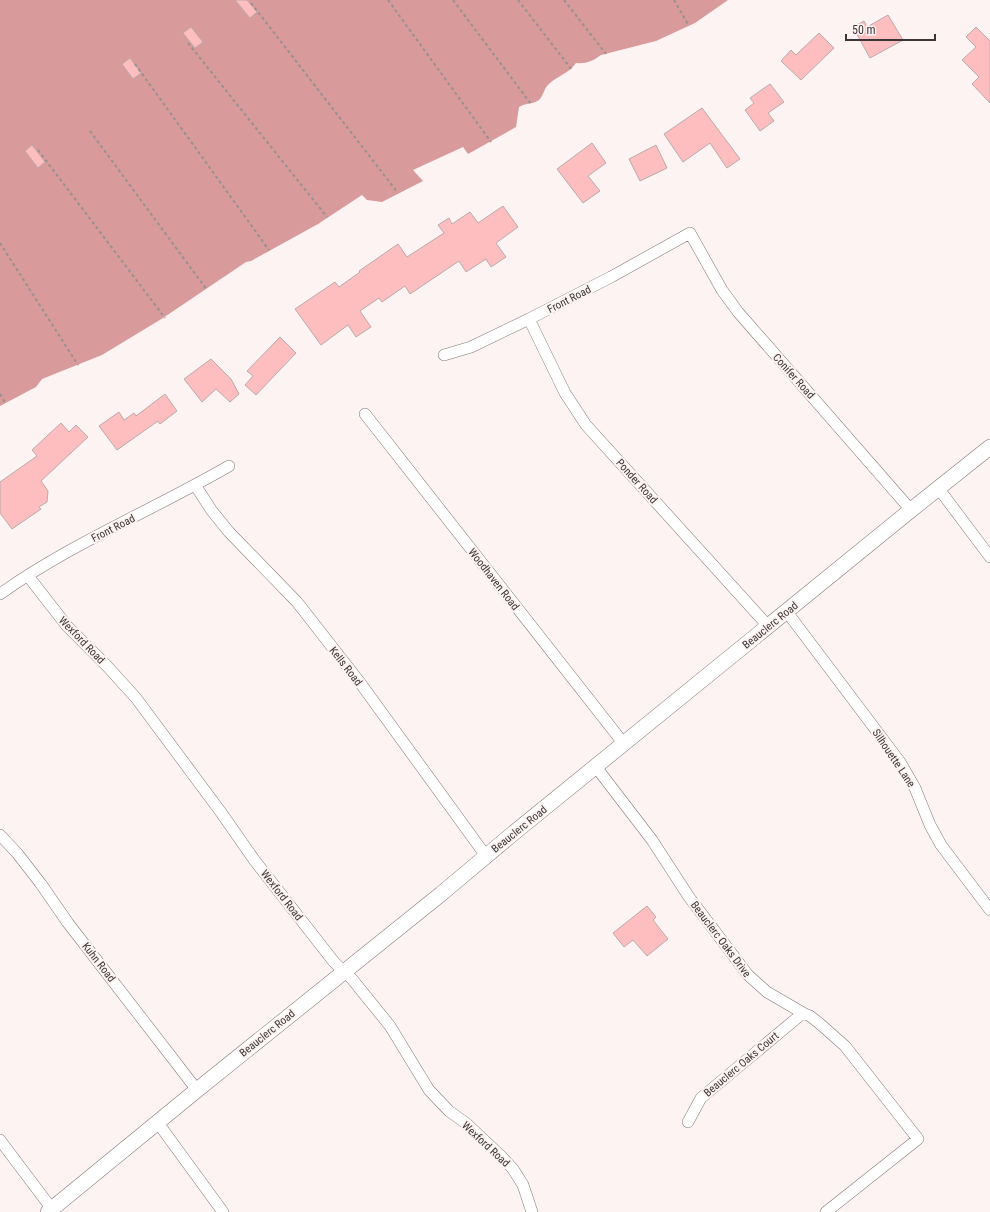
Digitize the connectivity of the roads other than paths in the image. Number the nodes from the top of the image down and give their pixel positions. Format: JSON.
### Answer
{"nodes":[{"id":1,"x":690,"y":233,"type":"joint"},
{"id":2,"x":529,"y":319,"type":"junction"},
{"id":3,"x":444,"y":355,"type":"dead end"},
{"id":4,"x":365,"y":414,"type":"dead end"},
{"id":5,"x":990,"y":447,"type":"edge"},
{"id":6,"x":229,"y":466,"type":"dead end"},
{"id":7,"x":195,"y":485,"type":"junction"},
{"id":8,"x":939,"y":489,"type":"junction"},
{"id":9,"x":911,"y":510,"type":"junction"},
{"id":10,"x":990,"y":557,"type":"edge"},
{"id":11,"x":28,"y":576,"type":"junction"},
{"id":12,"x":0,"y":594,"type":"edge"},
{"id":13,"x":787,"y":612,"type":"junction"},
{"id":14,"x":769,"y":627,"type":"junction"},
{"id":15,"x":624,"y":744,"type":"junction"},
{"id":16,"x":596,"y":767,"type":"junction"},
{"id":17,"x":0,"y":835,"type":"edge"},
{"id":18,"x":486,"y":856,"type":"junction"},
{"id":19,"x":990,"y":910,"type":"edge"},
{"id":20,"x":344,"y":971,"type":"junction"},
{"id":21,"x":803,"y":1013,"type":"junction"},
{"id":22,"x":197,"y":1090,"type":"junction"},
{"id":23,"x":688,"y":1122,"type":"dead end"},
{"id":24,"x":158,"y":1123,"type":"junction"},
{"id":25,"x":0,"y":1140,"type":"edge"},
{"id":26,"x":50,"y":1210,"type":"edge"},
{"id":27,"x":223,"y":1212,"type":"edge"},
{"id":28,"x":532,"y":1212,"type":"edge"},
{"id":29,"x":826,"y":1212,"type":"edge"}],
"edges":[{"from":1,"to":2,"type":"street","name":"Front Road"},
{"from":1,"to":9,"type":"street","name":"Conifer Road"},
{"from":2,"to":3,"type":"street","name":"Front Road"},
{"from":2,"to":14,"type":"street","name":"Ponder Road"},
{"from":4,"to":15,"type":"street","name":"Woodhaven Road"},
{"from":5,"to":8,"type":"street","name":"Beauclerc Road"},
{"from":6,"to":7,"type":"street","name":"Front Road"},
{"from":7,"to":11,"type":"street","name":"Front Road"},
{"from":7,"to":18,"type":"street","name":"Kells Road"},
{"from":8,"to":9,"type":"street","name":"Beauclerc Road"},
{"from":8,"to":10,"type":"street"},
{"from":9,"to":13,"type":"street","name":"Beauclerc Road"},
{"from":11,"to":12,"type":"street","name":"Front Road"},
{"from":11,"to":20,"type":"street","name":"Wexford Road"},
{"from":13,"to":14,"type":"street","name":"Beauclerc Road"},
{"from":13,"to":19,"type":"street","name":"Silhouette Lane"},
{"from":14,"to":15,"type":"street","name":"Beauclerc Road"},
{"from":15,"to":16,"type":"street","name":"Beauclerc Road"},
{"from":16,"to":18,"type":"street","name":"Beauclerc Road"},
{"from":16,"to":21,"type":"street","name":"Beauclerc Oaks Drive"},
{"from":17,"to":22,"type":"street","name":"Kuhn Road"},
{"from":18,"to":20,"type":"street","name":"Beauclerc Road"},
{"from":20,"to":22,"type":"street","name":"Beauclerc Road"},
{"from":20,"to":28,"type":"street","name":"Wexford Road"},
{"from":21,"to":23,"type":"street","name":"Beauclerc Oaks Court"},
{"from":21,"to":29,"type":"street","name":"Beauclerc Oaks Drive"},
{"from":22,"to":24,"type":"street","name":"Beauclerc Road"},
{"from":24,"to":26,"type":"street","name":"Beauclerc Road"},
{"from":24,"to":27,"type":"street"},
{"from":25,"to":26,"type":"street"}]}
